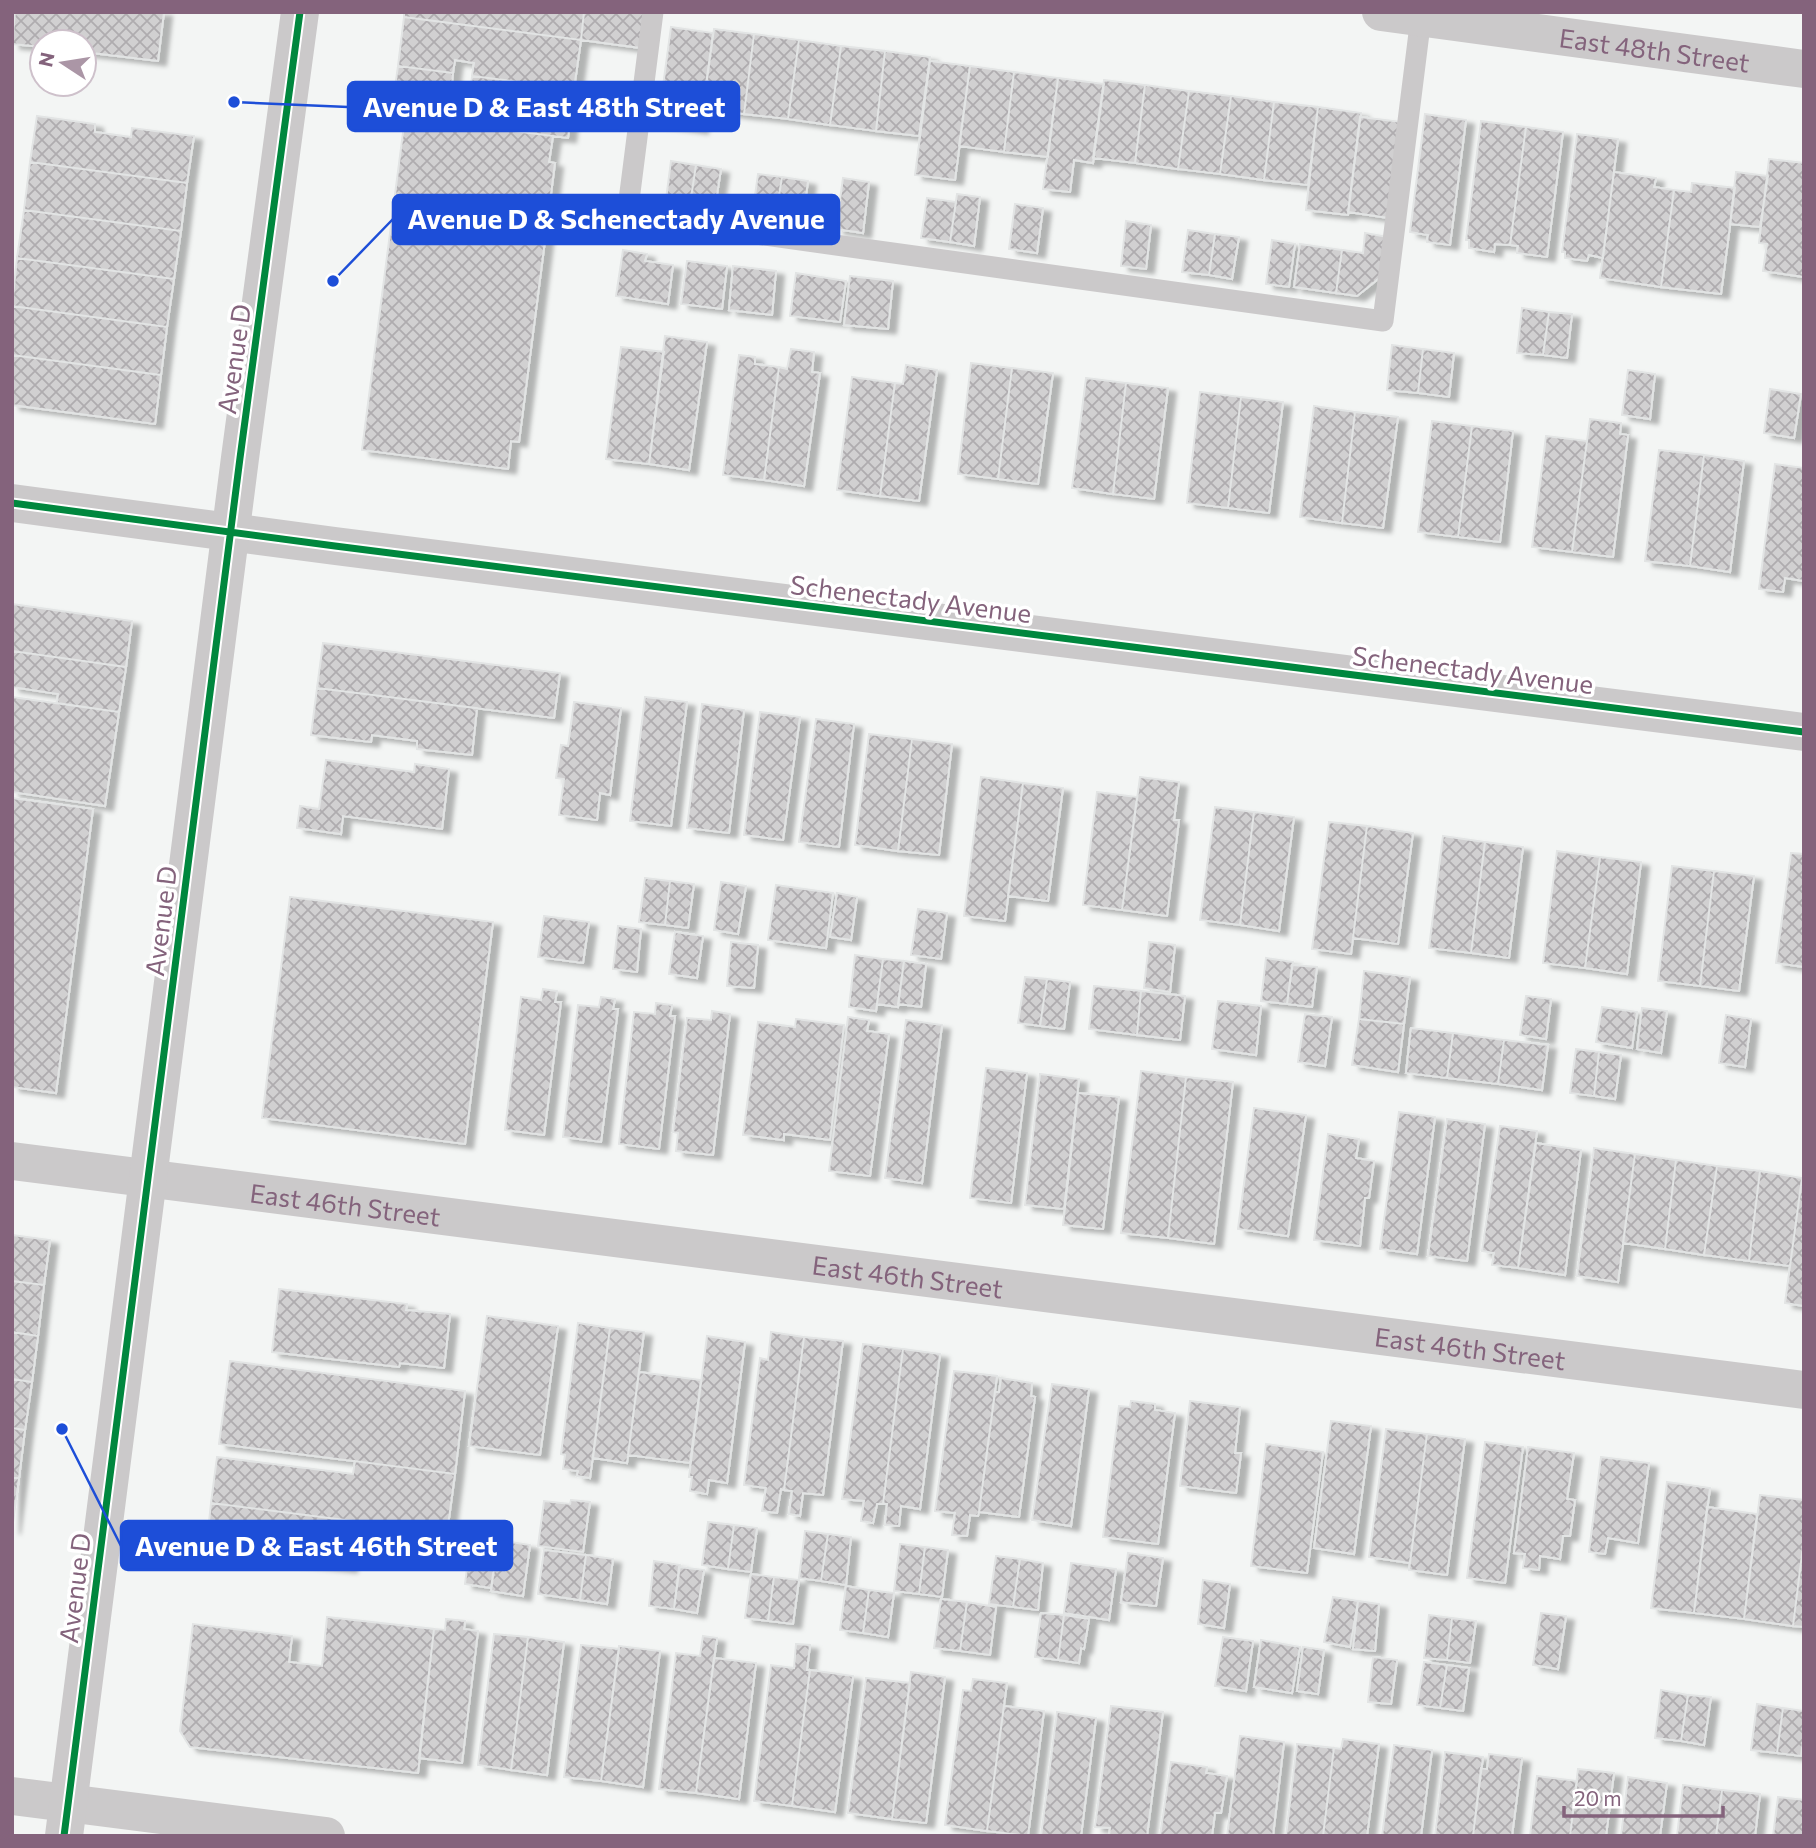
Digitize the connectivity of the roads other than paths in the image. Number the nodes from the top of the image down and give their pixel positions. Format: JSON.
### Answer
{"nodes":[{"id":1,"x":300,"y":12,"type":"edge"},
{"id":2,"x":653,"y":12,"type":"edge"},
{"id":3,"x":1381,"y":12,"type":"edge"},
{"id":4,"x":1421,"y":17,"type":"junction"},
{"id":5,"x":1804,"y":69,"type":"edge"},
{"id":6,"x":12,"y":503,"type":"edge"},
{"id":7,"x":231,"y":531,"type":"junction"},
{"id":8,"x":1804,"y":732,"type":"edge"},
{"id":9,"x":12,"y":1161,"type":"edge"},
{"id":10,"x":148,"y":1178,"type":"junction"},
{"id":11,"x":1804,"y":1390,"type":"edge"},
{"id":12,"x":12,"y":1796,"type":"edge"},
{"id":13,"x":66,"y":1819,"type":"edge"},
{"id":14,"x":326,"y":1836,"type":"edge"}],
"edges":[{"from":1,"to":7,"type":"street","name":"Avenue D"},
{"from":2,"to":4,"type":"lane"},
{"from":3,"to":4,"type":"street","name":"East 48th Street"},
{"from":4,"to":5,"type":"street","name":"East 48th Street"},
{"from":6,"to":7,"type":"street","name":"Schenectady Avenue"},
{"from":7,"to":8,"type":"street","name":"Schenectady Avenue"},
{"from":7,"to":10,"type":"street","name":"Avenue D"},
{"from":9,"to":10,"type":"street","name":"East 46th Street"},
{"from":10,"to":11,"type":"street","name":"East 46th Street"},
{"from":10,"to":13,"type":"street","name":"Avenue D"},
{"from":12,"to":13,"type":"street"},
{"from":13,"to":14,"type":"street"}]}
